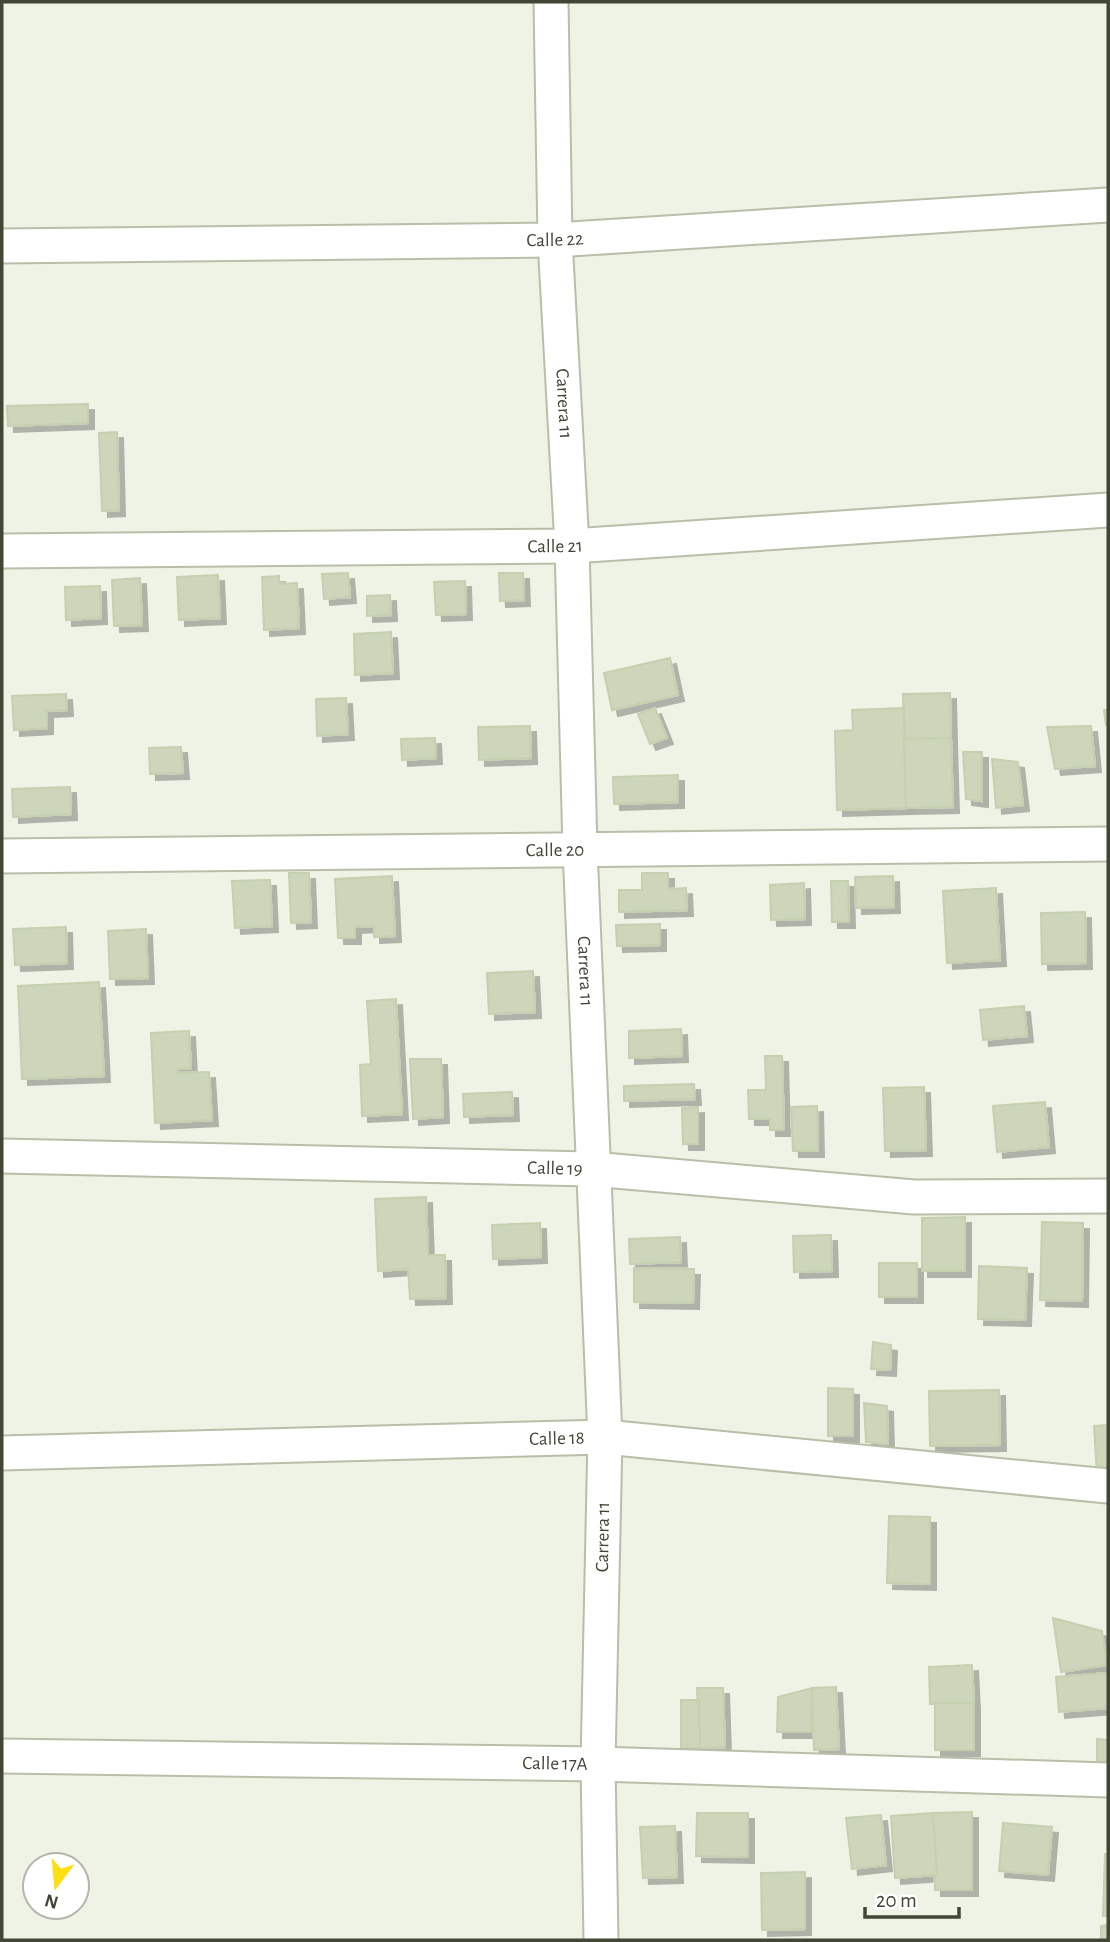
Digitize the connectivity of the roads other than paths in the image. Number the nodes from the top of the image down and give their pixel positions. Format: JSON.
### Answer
{"nodes":[{"id":1,"x":551,"y":2,"type":"edge"},
{"id":2,"x":1108,"y":205,"type":"edge"},
{"id":3,"x":555,"y":240,"type":"junction"},
{"id":4,"x":2,"y":246,"type":"edge"},
{"id":5,"x":1108,"y":510,"type":"edge"},
{"id":6,"x":572,"y":546,"type":"junction"},
{"id":7,"x":2,"y":551,"type":"edge"},
{"id":8,"x":1108,"y":844,"type":"edge"},
{"id":9,"x":580,"y":849,"type":"junction"},
{"id":10,"x":2,"y":856,"type":"edge"},
{"id":11,"x":2,"y":1156,"type":"edge"},
{"id":12,"x":592,"y":1169,"type":"junction"},
{"id":13,"x":1108,"y":1196,"type":"edge"},
{"id":14,"x":605,"y":1437,"type":"junction"},
{"id":15,"x":2,"y":1453,"type":"edge"},
{"id":16,"x":1108,"y":1486,"type":"edge"},
{"id":17,"x":2,"y":1756,"type":"edge"},
{"id":18,"x":598,"y":1764,"type":"junction"},
{"id":19,"x":1108,"y":1780,"type":"edge"},
{"id":20,"x":601,"y":1940,"type":"edge"}],
"edges":[{"from":1,"to":3,"type":"street","name":"Carrera 11"},
{"from":2,"to":3,"type":"street","name":"Calle 22"},
{"from":3,"to":4,"type":"street","name":"Calle 22"},
{"from":3,"to":6,"type":"street","name":"Carrera 11"},
{"from":5,"to":6,"type":"street","name":"Calle 21"},
{"from":6,"to":7,"type":"street","name":"Calle 21"},
{"from":6,"to":9,"type":"street","name":"Carrera 11"},
{"from":8,"to":9,"type":"street","name":"Calle 20"},
{"from":9,"to":10,"type":"street","name":"Calle 20"},
{"from":9,"to":12,"type":"street","name":"Carrera 11"},
{"from":11,"to":12,"type":"street","name":"Calle 19"},
{"from":12,"to":13,"type":"street","name":"Calle 19"},
{"from":12,"to":14,"type":"street","name":"Carrera 11"},
{"from":14,"to":15,"type":"street","name":"Calle 18"},
{"from":14,"to":16,"type":"street","name":"Calle 18"},
{"from":14,"to":18,"type":"street","name":"Carrera 11"},
{"from":17,"to":18,"type":"street","name":"Calle 17A"},
{"from":18,"to":19,"type":"street","name":"Calle 17A"},
{"from":18,"to":20,"type":"street","name":"Carrera 11"}]}
